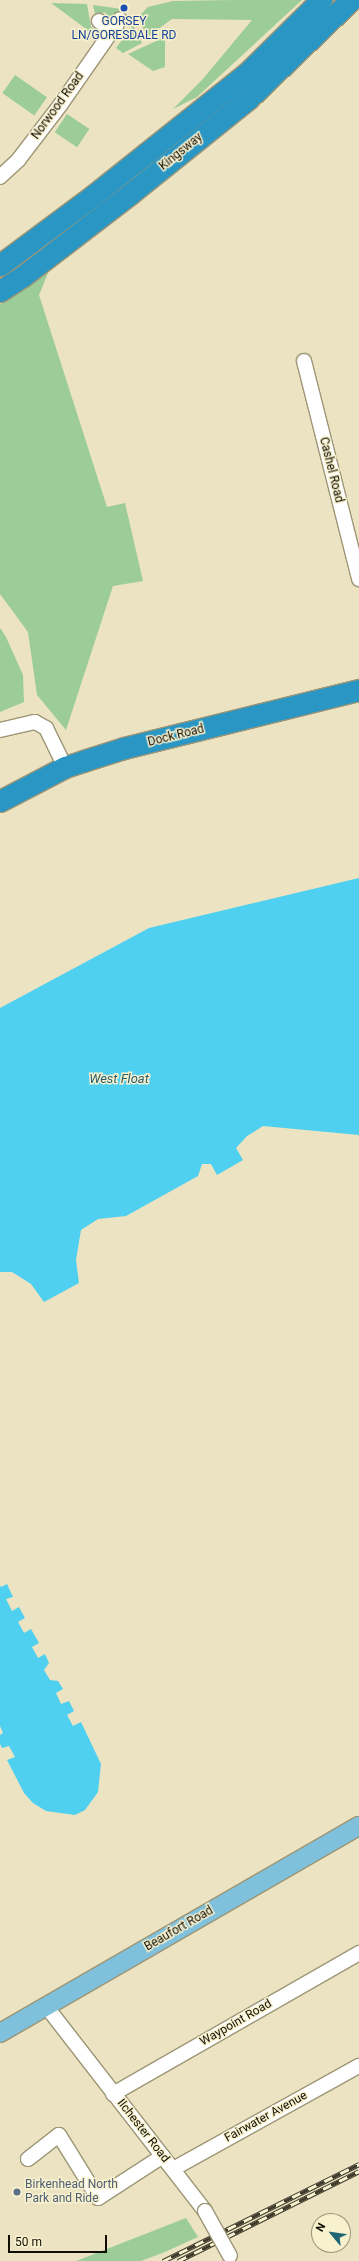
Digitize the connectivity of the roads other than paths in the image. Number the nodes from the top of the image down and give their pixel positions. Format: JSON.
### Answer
{"nodes":[{"id":1,"x":321,"y":0,"type":"edge"},
{"id":2,"x":351,"y":0,"type":"edge"},
{"id":3,"x":99,"y":21,"type":"dead end"},
{"id":4,"x":0,"y":177,"type":"edge"},
{"id":5,"x":0,"y":265,"type":"edge"},
{"id":6,"x":0,"y":291,"type":"edge"},
{"id":7,"x":304,"y":361,"type":"dead end"},
{"id":8,"x":359,"y":579,"type":"edge"},
{"id":9,"x":359,"y":690,"type":"edge"},
{"id":10,"x":0,"y":730,"type":"edge"},
{"id":11,"x":65,"y":767,"type":"junction"},
{"id":12,"x":0,"y":801,"type":"edge"},
{"id":13,"x":359,"y":1826,"type":"edge"},
{"id":14,"x":359,"y":1953,"type":"edge"},
{"id":15,"x":46,"y":2006,"type":"junction"},
{"id":16,"x":0,"y":2032,"type":"edge"},
{"id":17,"x":359,"y":2066,"type":"edge"},
{"id":18,"x":113,"y":2094,"type":"junction"},
{"id":19,"x":163,"y":2156,"type":"junction"},
{"id":20,"x":28,"y":2159,"type":"dead end"},
{"id":21,"x":173,"y":2169,"type":"junction"},
{"id":22,"x":231,"y":2259,"type":"edge"}],
"edges":[{"from":1,"to":5,"type":"highway","name":"Kingsway"},
{"from":2,"to":6,"type":"highway","name":"Kingsway"},
{"from":3,"to":4,"type":"street","name":"Norwood Road"},
{"from":7,"to":8,"type":"street","name":"Cashel Road"},
{"from":9,"to":11,"type":"highway","name":"Dock Road"},
{"from":10,"to":11,"type":"street"},
{"from":11,"to":12,"type":"highway","name":"Dock Road"},
{"from":13,"to":15,"type":"main road","name":"Beaufort Road"},
{"from":14,"to":18,"type":"street","name":"Waypoint Road"},
{"from":15,"to":16,"type":"main road","name":"Beaufort Road"},
{"from":15,"to":18,"type":"street","name":"Ilchester Road"},
{"from":17,"to":21,"type":"street","name":"Fairwater Avenue"},
{"from":18,"to":19,"type":"street","name":"Ilchester Road"},
{"from":19,"to":20,"type":"street"},
{"from":19,"to":21,"type":"street","name":"Ilchester Road"},
{"from":21,"to":22,"type":"street","name":"Ilchester Road","bridge":true}]}
